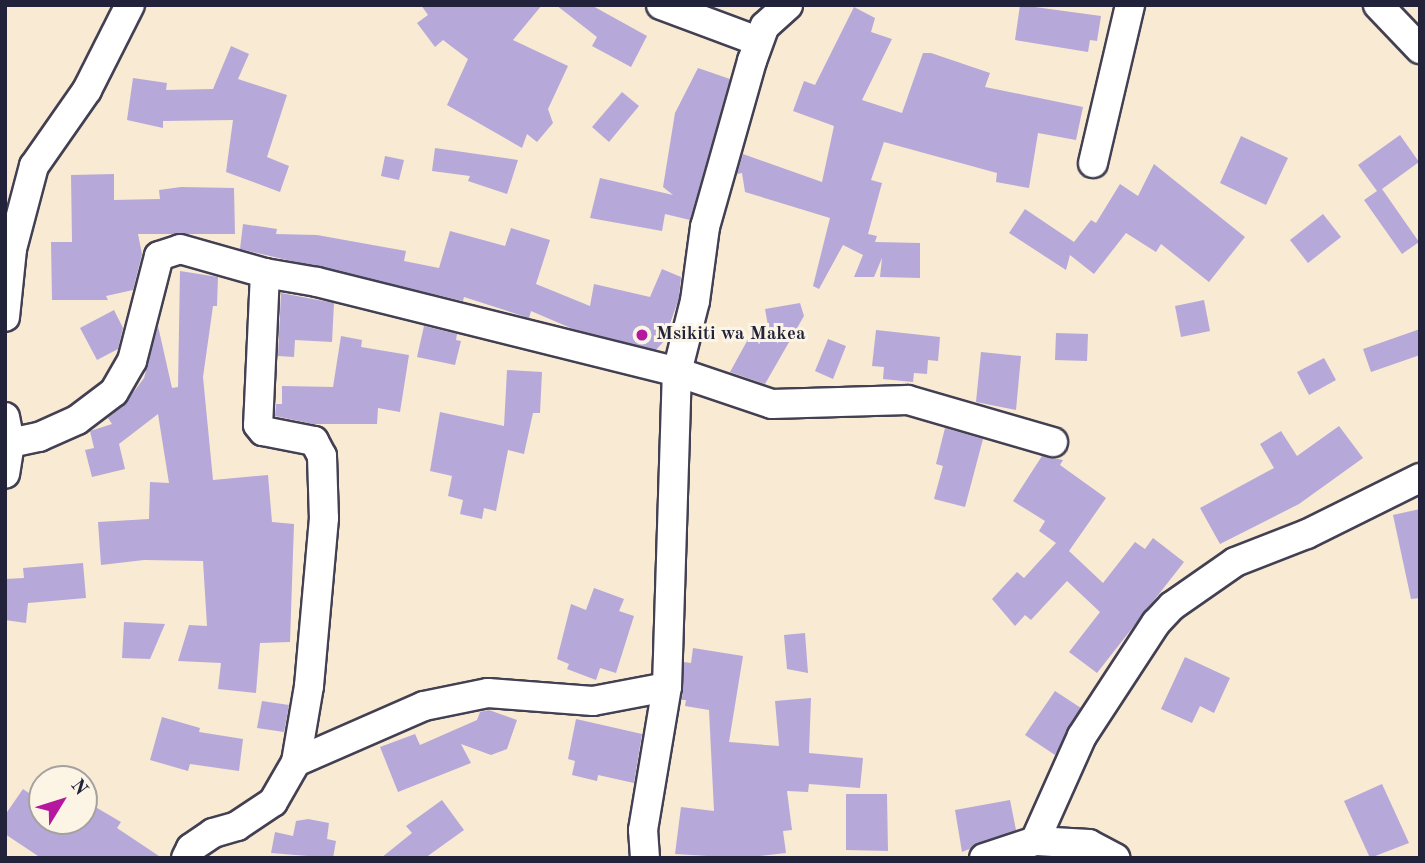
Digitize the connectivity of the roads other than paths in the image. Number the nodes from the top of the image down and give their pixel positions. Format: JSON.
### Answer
{"nodes":[{"id":1,"x":130,"y":5,"type":"edge"},
{"id":2,"x":661,"y":5,"type":"edge"},
{"id":3,"x":788,"y":5,"type":"edge"},
{"id":4,"x":1130,"y":5,"type":"edge"},
{"id":5,"x":1378,"y":5,"type":"edge"},
{"id":6,"x":758,"y":41,"type":"junction"},
{"id":7,"x":1420,"y":49,"type":"edge"},
{"id":8,"x":1093,"y":163,"type":"dead end"},
{"id":9,"x":265,"y":274,"type":"junction"},
{"id":10,"x":5,"y":317,"type":"edge"},
{"id":11,"x":677,"y":372,"type":"junction"},
{"id":12,"x":8,"y":430,"type":"edge"},
{"id":13,"x":1053,"y":442,"type":"dead end"},
{"id":14,"x":5,"y":474,"type":"edge"},
{"id":15,"x":1420,"y":478,"type":"edge"},
{"id":16,"x":667,"y":687,"type":"junction"},
{"id":17,"x":296,"y":762,"type":"junction"},
{"id":18,"x":1035,"y":841,"type":"junction"},
{"id":19,"x":186,"y":858,"type":"edge"},
{"id":20,"x":645,"y":858,"type":"edge"},
{"id":21,"x":984,"y":858,"type":"edge"},
{"id":22,"x":1115,"y":858,"type":"edge"}],
"edges":[{"from":1,"to":10,"type":"street"},
{"from":2,"to":6,"type":"street"},
{"from":3,"to":6,"type":"street"},
{"from":4,"to":8,"type":"street"},
{"from":5,"to":7,"type":"street"},
{"from":6,"to":11,"type":"street"},
{"from":9,"to":11,"type":"street"},
{"from":9,"to":12,"type":"street"},
{"from":9,"to":17,"type":"street"},
{"from":11,"to":13,"type":"street"},
{"from":11,"to":16,"type":"street"},
{"from":12,"to":14,"type":"street"},
{"from":15,"to":18,"type":"street"},
{"from":16,"to":17,"type":"street"},
{"from":16,"to":20,"type":"street"},
{"from":17,"to":19,"type":"street"},
{"from":18,"to":21,"type":"street"},
{"from":18,"to":22,"type":"street"}]}
